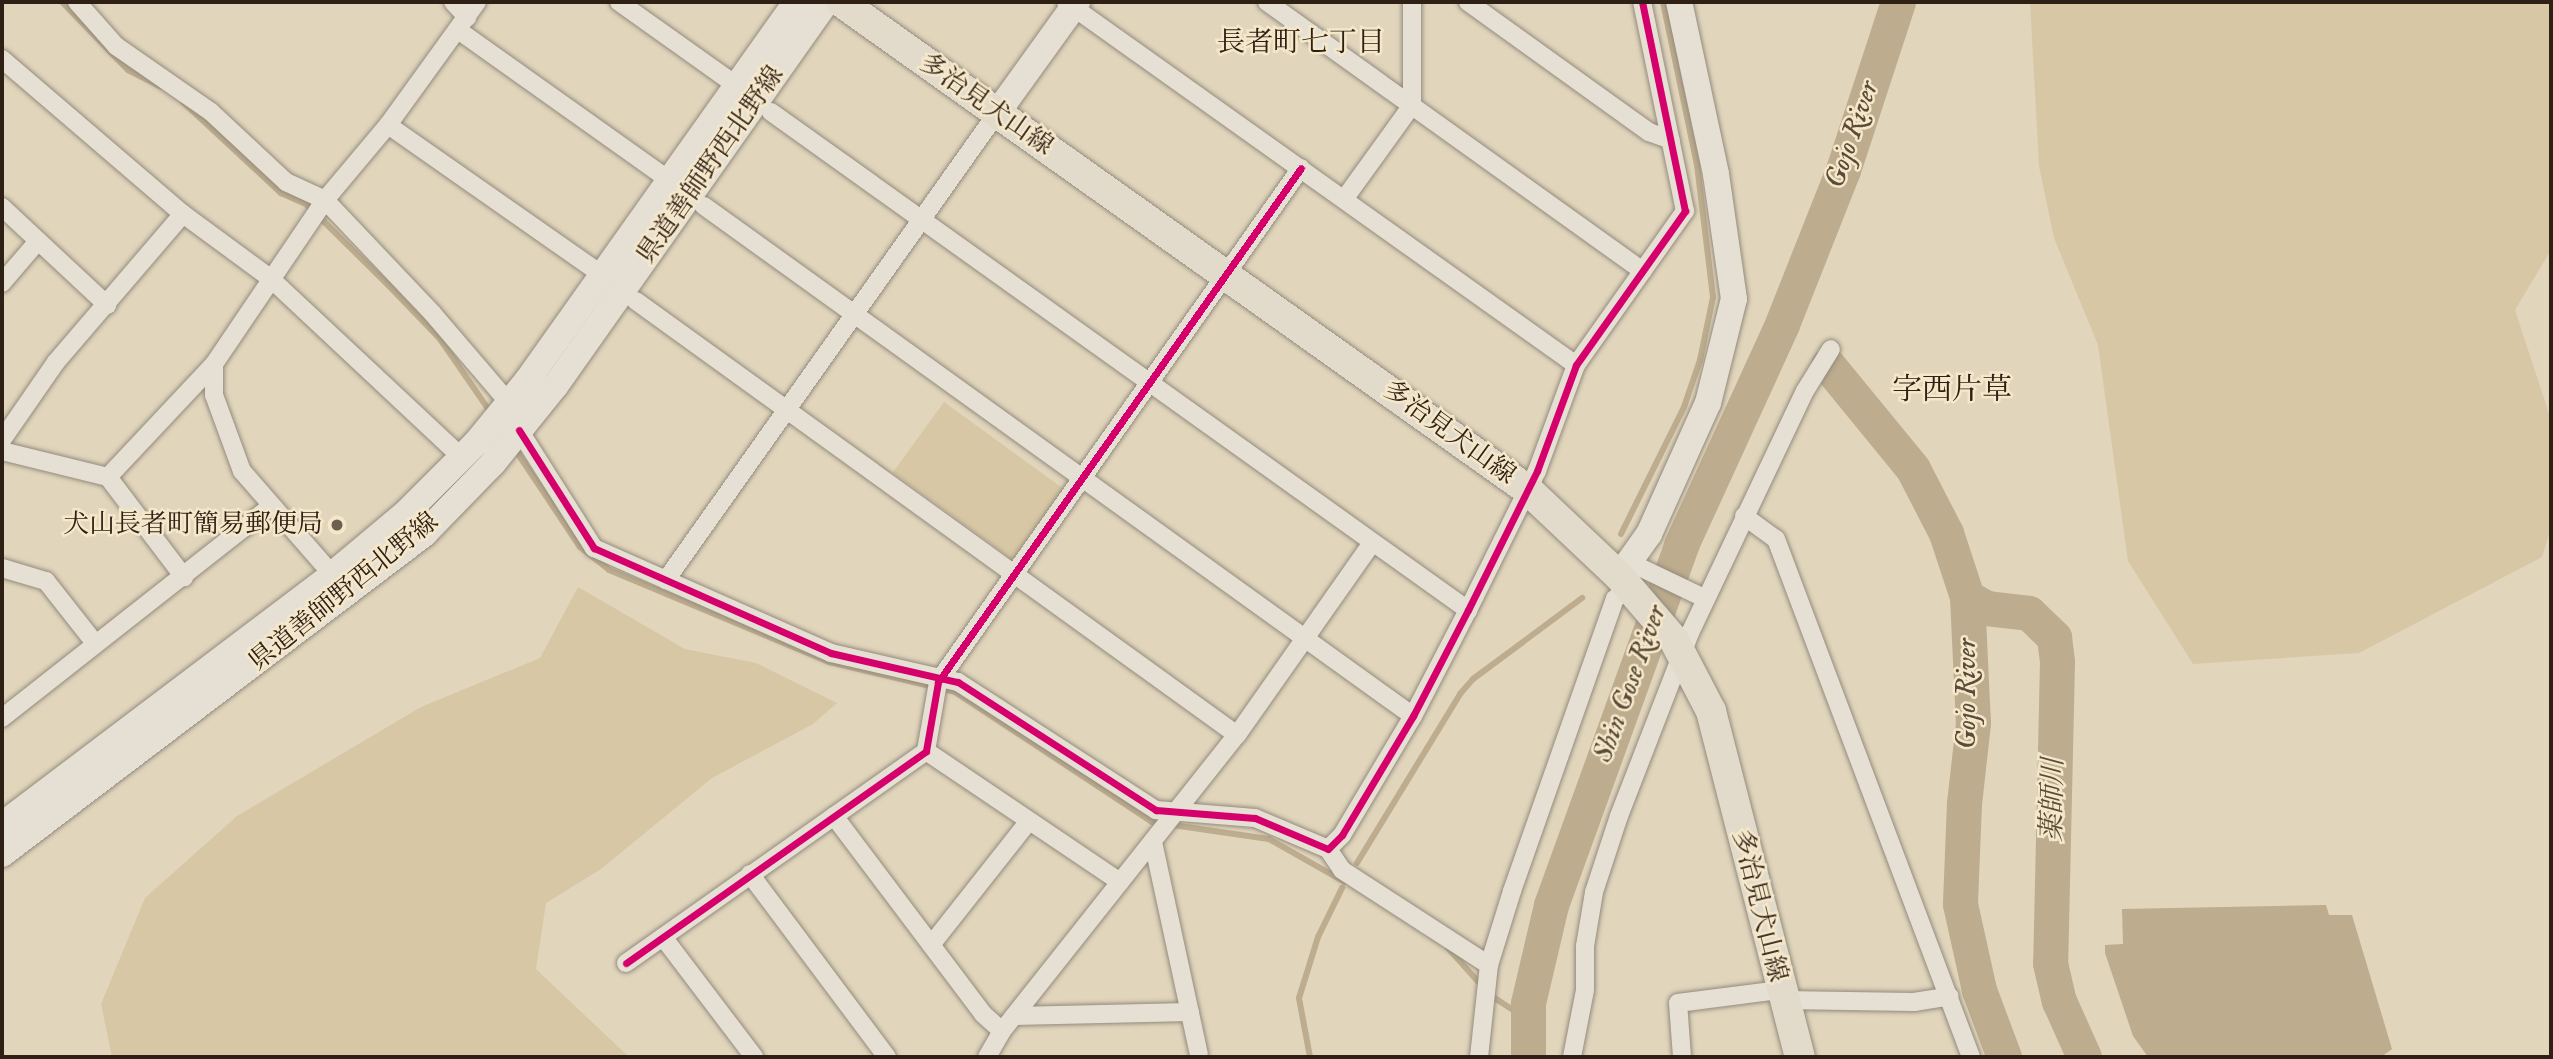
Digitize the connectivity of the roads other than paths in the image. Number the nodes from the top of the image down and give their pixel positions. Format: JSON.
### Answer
{"nodes":[{"id":1,"x":77,"y":2,"type":"edge"},
{"id":2,"x":453,"y":2,"type":"edge"},
{"id":3,"x":619,"y":2,"type":"edge"},
{"id":4,"x":796,"y":2,"type":"edge"},
{"id":5,"x":827,"y":2,"type":"edge"},
{"id":6,"x":842,"y":2,"type":"edge"},
{"id":7,"x":1267,"y":2,"type":"edge"},
{"id":8,"x":1412,"y":2,"type":"edge"},
{"id":9,"x":1468,"y":2,"type":"edge"},
{"id":10,"x":1642,"y":2,"type":"edge"},
{"id":11,"x":1679,"y":2,"type":"edge"},
{"id":12,"x":1072,"y":4,"type":"edge"},
{"id":13,"x":467,"y":16,"type":"edge"},
{"id":14,"x":2,"y":59,"type":"edge"},
{"id":15,"x":736,"y":85,"type":"junction"},
{"id":16,"x":1412,"y":106,"type":"junction"},
{"id":17,"x":771,"y":112,"type":"dead end"},
{"id":18,"x":997,"y":113,"type":"junction"},
{"id":19,"x":388,"y":125,"type":"junction"},
{"id":20,"x":1671,"y":139,"type":"junction"},
{"id":21,"x":1301,"y":168,"type":"junction"},
{"id":22,"x":661,"y":174,"type":"dead end"},
{"id":23,"x":1345,"y":198,"type":"junction"},
{"id":24,"x":325,"y":200,"type":"junction"},
{"id":25,"x":704,"y":206,"type":"dead end"},
{"id":26,"x":2,"y":207,"type":"edge"},
{"id":27,"x":183,"y":214,"type":"junction"},
{"id":28,"x":922,"y":222,"type":"junction"},
{"id":29,"x":38,"y":241,"type":"junction"},
{"id":30,"x":1643,"y":271,"type":"junction"},
{"id":31,"x":1225,"y":273,"type":"junction"},
{"id":32,"x":602,"y":275,"type":"junction"},
{"id":33,"x":271,"y":278,"type":"junction"},
{"id":34,"x":2,"y":283,"type":"edge"},
{"id":35,"x":636,"y":301,"type":"dead end"},
{"id":36,"x":107,"y":305,"type":"junction"},
{"id":37,"x":856,"y":314,"type":"junction"},
{"id":38,"x":1831,"y":349,"type":"dead end"},
{"id":39,"x":214,"y":364,"type":"junction"},
{"id":40,"x":1576,"y":365,"type":"junction"},
{"id":41,"x":1148,"y":384,"type":"junction"},
{"id":42,"x":785,"y":412,"type":"junction"},
{"id":43,"x":506,"y":426,"type":"junction"},
{"id":44,"x":2,"y":440,"type":"edge"},
{"id":45,"x":2,"y":451,"type":"edge"},
{"id":46,"x":457,"y":453,"type":"dead end"},
{"id":47,"x":108,"y":477,"type":"junction"},
{"id":48,"x":1081,"y":477,"type":"junction"},
{"id":49,"x":1528,"y":490,"type":"junction"},
{"id":50,"x":270,"y":507,"type":"junction"},
{"id":51,"x":1744,"y":516,"type":"junction"},
{"id":52,"x":1371,"y":544,"type":"junction"},
{"id":53,"x":9,"y":570,"type":"edge"},
{"id":54,"x":1013,"y":573,"type":"junction"},
{"id":55,"x":1631,"y":574,"type":"junction"},
{"id":56,"x":184,"y":577,"type":"junction"},
{"id":57,"x":666,"y":580,"type":"junction"},
{"id":58,"x":2,"y":583,"type":"edge"},
{"id":59,"x":340,"y":584,"type":"junction"},
{"id":60,"x":1698,"y":595,"type":"junction"},
{"id":61,"x":1468,"y":610,"type":"junction"},
{"id":62,"x":1308,"y":640,"type":"junction"},
{"id":63,"x":94,"y":642,"type":"junction"},
{"id":64,"x":1678,"y":649,"type":"junction"},
{"id":65,"x":938,"y":685,"type":"junction"},
{"id":66,"x":1413,"y":716,"type":"junction"},
{"id":67,"x":2,"y":718,"type":"edge"},
{"id":68,"x":1237,"y":735,"type":"junction"},
{"id":69,"x":926,"y":751,"type":"junction"},
{"id":70,"x":834,"y":816,"type":"junction"},
{"id":71,"x":1028,"y":822,"type":"junction"},
{"id":72,"x":2,"y":825,"type":"edge"},
{"id":73,"x":1166,"y":826,"type":"junction"},
{"id":74,"x":1328,"y":849,"type":"junction"},
{"id":75,"x":2,"y":854,"type":"edge"},
{"id":76,"x":750,"y":874,"type":"junction"},
{"id":77,"x":1120,"y":882,"type":"junction"},
{"id":78,"x":663,"y":937,"type":"junction"},
{"id":79,"x":931,"y":945,"type":"junction"},
{"id":80,"x":626,"y":963,"type":"dead end"},
{"id":81,"x":1487,"y":982,"type":"junction"},
{"id":82,"x":1782,"y":995,"type":"junction"},
{"id":83,"x":1950,"y":996,"type":"junction"},
{"id":84,"x":1190,"y":1012,"type":"junction"},
{"id":85,"x":1014,"y":1016,"type":"junction"},
{"id":86,"x":1002,"y":1031,"type":"junction"},
{"id":87,"x":1199,"y":1054,"type":"dead end"},
{"id":88,"x":754,"y":1057,"type":"edge"},
{"id":89,"x":887,"y":1057,"type":"edge"},
{"id":90,"x":987,"y":1057,"type":"edge"},
{"id":91,"x":1479,"y":1057,"type":"edge"},
{"id":92,"x":1572,"y":1057,"type":"edge"},
{"id":93,"x":1682,"y":1057,"type":"edge"},
{"id":94,"x":1800,"y":1057,"type":"edge"},
{"id":95,"x":1972,"y":1057,"type":"edge"}],
"edges":[{"from":1,"to":24,"type":"street"},
{"from":2,"to":13,"type":"street"},
{"from":3,"to":15,"type":"street"},
{"from":4,"to":15,"type":"main road","name":"県道善師野西北野線"},
{"from":5,"to":43,"type":"main road","name":"県道善師野西北野線"},
{"from":6,"to":18,"type":"main road","name":"多治見犬山線"},
{"from":7,"to":16,"type":"street"},
{"from":8,"to":16,"type":"street"},
{"from":9,"to":20,"type":"street"},
{"from":10,"to":20,"type":"street"},
{"from":11,"to":55,"type":"main road"},
{"from":12,"to":18,"type":"main road"},
{"from":12,"to":21,"type":"street"},
{"from":13,"to":19,"type":"street"},
{"from":13,"to":22,"type":"street"},
{"from":14,"to":27,"type":"street"},
{"from":15,"to":32,"type":"main road","name":"県道善師野西北野線"},
{"from":16,"to":23,"type":"street"},
{"from":16,"to":30,"type":"street"},
{"from":17,"to":28,"type":"street"},
{"from":18,"to":28,"type":"street"},
{"from":18,"to":31,"type":"main road","name":"多治見犬山線"},
{"from":19,"to":24,"type":"street"},
{"from":19,"to":32,"type":"street"},
{"from":20,"to":30,"type":"street"},
{"from":21,"to":23,"type":"street"},
{"from":21,"to":31,"type":"street"},
{"from":23,"to":40,"type":"street"},
{"from":24,"to":33,"type":"street"},
{"from":24,"to":43,"type":"street"},
{"from":25,"to":37,"type":"street"},
{"from":26,"to":29,"type":"street"},
{"from":27,"to":33,"type":"street"},
{"from":27,"to":36,"type":"street"},
{"from":28,"to":37,"type":"street"},
{"from":28,"to":41,"type":"street"},
{"from":29,"to":34,"type":"street"},
{"from":29,"to":36,"type":"street"},
{"from":30,"to":40,"type":"street"},
{"from":31,"to":41,"type":"street"},
{"from":31,"to":49,"type":"main road","name":"多治見犬山線"},
{"from":32,"to":43,"type":"main road","name":"県道善師野西北野線"},
{"from":33,"to":39,"type":"street"},
{"from":33,"to":46,"type":"street"},
{"from":35,"to":42,"type":"street"},
{"from":36,"to":44,"type":"street"},
{"from":37,"to":42,"type":"street"},
{"from":37,"to":48,"type":"street"},
{"from":38,"to":51,"type":"street"},
{"from":39,"to":47,"type":"street"},
{"from":39,"to":50,"type":"street"},
{"from":40,"to":49,"type":"street"},
{"from":41,"to":48,"type":"street"},
{"from":41,"to":52,"type":"street"},
{"from":42,"to":54,"type":"street"},
{"from":42,"to":57,"type":"street"},
{"from":43,"to":57,"type":"street"},
{"from":43,"to":59,"type":"main road","name":"県道善師野西北野線"},
{"from":45,"to":47,"type":"street"},
{"from":47,"to":56,"type":"street"},
{"from":48,"to":54,"type":"street"},
{"from":48,"to":62,"type":"street"},
{"from":49,"to":55,"type":"main road","name":"多治見犬山線"},
{"from":49,"to":61,"type":"street"},
{"from":50,"to":56,"type":"street"},
{"from":50,"to":59,"type":"street"},
{"from":51,"to":60,"type":"street"},
{"from":51,"to":83,"type":"street"},
{"from":52,"to":61,"type":"street"},
{"from":52,"to":62,"type":"street"},
{"from":53,"to":58,"type":"street"},
{"from":53,"to":63,"type":"street"},
{"from":54,"to":65,"type":"street"},
{"from":54,"to":68,"type":"street"},
{"from":55,"to":60,"type":"street"},
{"from":55,"to":64,"type":"main road","name":"多治見犬山線"},
{"from":55,"to":81,"type":"street"},
{"from":56,"to":63,"type":"street"},
{"from":57,"to":65,"type":"street"},
{"from":59,"to":72,"type":"main road","name":"県道善師野西北野線"},
{"from":59,"to":75,"type":"main road","name":"県道善師野西北野線"},
{"from":60,"to":64,"type":"street"},
{"from":61,"to":66,"type":"street"},
{"from":62,"to":66,"type":"street"},
{"from":62,"to":68,"type":"street"},
{"from":63,"to":67,"type":"street"},
{"from":64,"to":82,"type":"main road","name":"多治見犬山線"},
{"from":64,"to":92,"type":"street"},
{"from":65,"to":69,"type":"street"},
{"from":65,"to":73,"type":"street"},
{"from":66,"to":74,"type":"street"},
{"from":68,"to":73,"type":"street"},
{"from":69,"to":70,"type":"street"},
{"from":69,"to":71,"type":"street"},
{"from":70,"to":76,"type":"street"},
{"from":70,"to":79,"type":"street"},
{"from":71,"to":77,"type":"street"},
{"from":71,"to":79,"type":"street"},
{"from":73,"to":74,"type":"street"},
{"from":73,"to":77,"type":"street"},
{"from":73,"to":84,"type":"street"},
{"from":74,"to":81,"type":"street"},
{"from":76,"to":78,"type":"street"},
{"from":76,"to":89,"type":"street"},
{"from":77,"to":85,"type":"street"},
{"from":78,"to":80,"type":"street"},
{"from":78,"to":88,"type":"street"},
{"from":79,"to":86,"type":"street"},
{"from":81,"to":91,"type":"street"},
{"from":82,"to":83,"type":"street"},
{"from":82,"to":93,"type":"street"},
{"from":82,"to":94,"type":"main road","name":"多治見犬山線"},
{"from":83,"to":95,"type":"street"},
{"from":84,"to":85,"type":"street"},
{"from":84,"to":87,"type":"street"},
{"from":85,"to":86,"type":"street"},
{"from":86,"to":90,"type":"street"}]}
